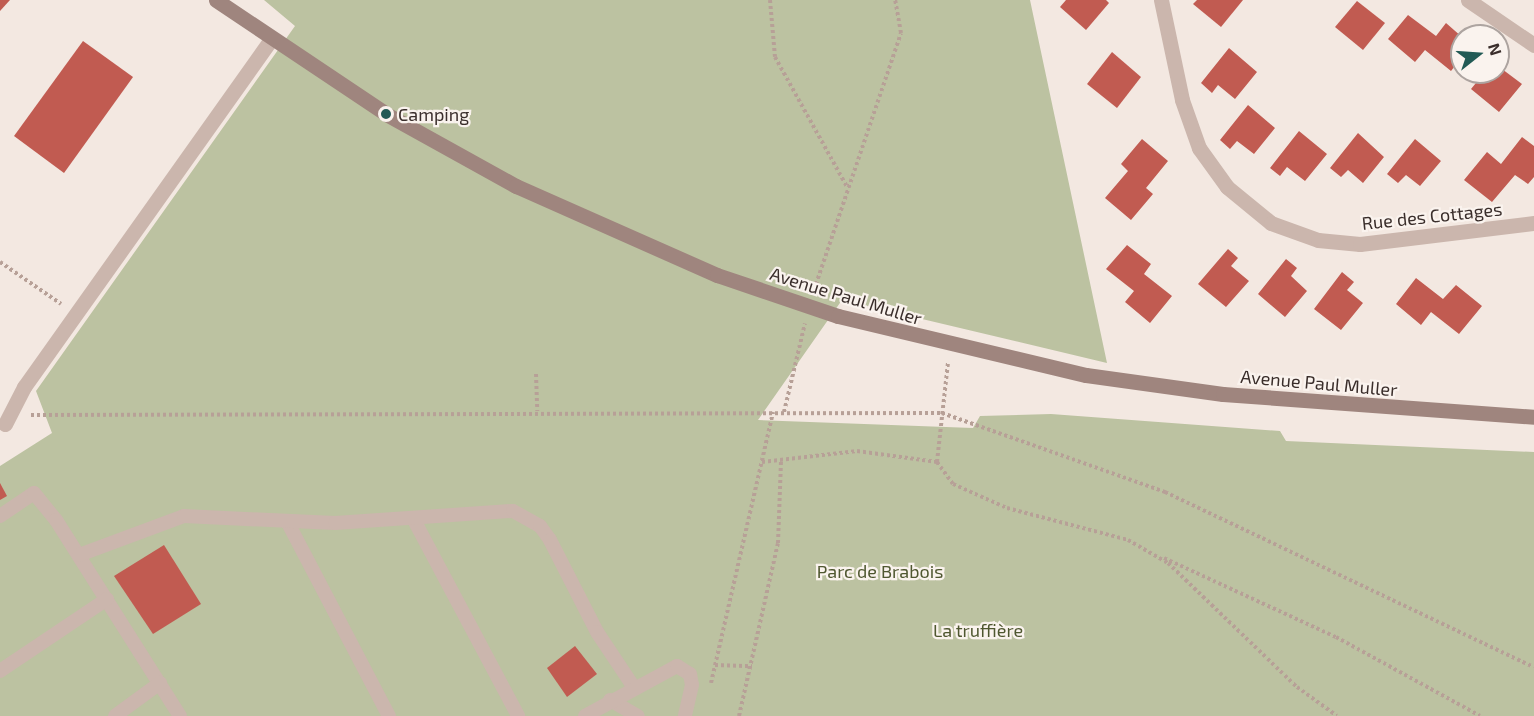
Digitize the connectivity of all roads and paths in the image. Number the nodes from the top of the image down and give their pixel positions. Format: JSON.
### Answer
{"nodes":[{"id":1,"x":216,"y":0,"type":"edge"},
{"id":2,"x":770,"y":0,"type":"edge"},
{"id":3,"x":895,"y":0,"type":"edge"},
{"id":4,"x":1161,"y":0,"type":"edge"},
{"id":5,"x":1468,"y":0,"type":"edge"},
{"id":6,"x":271,"y":39,"type":"junction"},
{"id":7,"x":1534,"y":45,"type":"edge"},
{"id":8,"x":848,"y":188,"type":"junction"},
{"id":9,"x":1534,"y":224,"type":"edge"},
{"id":10,"x":0,"y":262,"type":"edge"},
{"id":11,"x":811,"y":299,"type":"junction"},
{"id":12,"x":75,"y":314,"type":"junction"},
{"id":13,"x":950,"y":346,"type":"junction"},
{"id":14,"x":536,"y":374,"type":"dead end"},
{"id":15,"x":537,"y":411,"type":"junction"},
{"id":16,"x":773,"y":411,"type":"junction"},
{"id":17,"x":784,"y":412,"type":"junction"},
{"id":18,"x":942,"y":413,"type":"junction"},
{"id":19,"x":1534,"y":417,"type":"edge"},
{"id":20,"x":5,"y":424,"type":"joint"},
{"id":21,"x":781,"y":460,"type":"junction"},
{"id":22,"x":762,"y":462,"type":"junction"},
{"id":23,"x":937,"y":462,"type":"junction"},
{"id":24,"x":0,"y":516,"type":"edge"},
{"id":25,"x":414,"y":520,"type":"junction"},
{"id":26,"x":287,"y":521,"type":"junction"},
{"id":27,"x":79,"y":555,"type":"junction"},
{"id":28,"x":1155,"y":555,"type":"junction"},
{"id":29,"x":107,"y":599,"type":"junction"},
{"id":30,"x":715,"y":665,"type":"junction"},
{"id":31,"x":752,"y":666,"type":"junction"},
{"id":32,"x":1534,"y":667,"type":"edge"},
{"id":33,"x":0,"y":671,"type":"edge"},
{"id":34,"x":160,"y":683,"type":"junction"},
{"id":35,"x":633,"y":686,"type":"junction"},
{"id":36,"x":708,"y":696,"type":"dead end"},
{"id":37,"x":610,"y":700,"type":"junction"},
{"id":38,"x":115,"y":716,"type":"edge"},
{"id":39,"x":180,"y":716,"type":"edge"},
{"id":40,"x":389,"y":716,"type":"edge"},
{"id":41,"x":518,"y":716,"type":"edge"},
{"id":42,"x":585,"y":716,"type":"edge"},
{"id":43,"x":638,"y":716,"type":"edge"},
{"id":44,"x":685,"y":716,"type":"edge"},
{"id":45,"x":739,"y":716,"type":"edge"},
{"id":46,"x":1337,"y":716,"type":"edge"},
{"id":47,"x":1479,"y":716,"type":"edge"}],
"edges":[{"from":1,"to":6,"type":"main road","name":"Avenue Paul Muller"},
{"from":2,"to":8,"type":"path"},
{"from":3,"to":8,"type":"path"},
{"from":4,"to":9,"type":"street","name":"Rue des Cottages"},
{"from":5,"to":7,"type":"street"},
{"from":6,"to":11,"type":"main road","name":"Avenue Paul Muller"},
{"from":6,"to":12,"type":"street"},
{"from":8,"to":11,"type":"path"},
{"from":10,"to":12,"type":"path"},
{"from":11,"to":13,"type":"main road","name":"Avenue Paul Muller"},
{"from":11,"to":17,"type":"path"},
{"from":12,"to":20,"type":"street"},
{"from":13,"to":18,"type":"path"},
{"from":13,"to":19,"type":"main road","name":"Avenue Paul Muller"},
{"from":14,"to":15,"type":"path"},
{"from":15,"to":16,"type":"path"},
{"from":15,"to":20,"type":"path"},
{"from":16,"to":17,"type":"path"},
{"from":16,"to":22,"type":"path"},
{"from":17,"to":18,"type":"path"},
{"from":18,"to":23,"type":"path"},
{"from":18,"to":32,"type":"path"},
{"from":21,"to":22,"type":"path"},
{"from":21,"to":23,"type":"path"},
{"from":21,"to":31,"type":"path"},
{"from":22,"to":30,"type":"path"},
{"from":23,"to":28,"type":"path"},
{"from":24,"to":27,"type":"lane"},
{"from":25,"to":26,"type":"lane"},
{"from":25,"to":35,"type":"lane"},
{"from":25,"to":41,"type":"lane"},
{"from":26,"to":27,"type":"lane"},
{"from":26,"to":40,"type":"lane"},
{"from":27,"to":29,"type":"lane"},
{"from":28,"to":46,"type":"path"},
{"from":28,"to":47,"type":"path"},
{"from":29,"to":33,"type":"lane"},
{"from":29,"to":34,"type":"lane"},
{"from":30,"to":31,"type":"path"},
{"from":30,"to":36,"type":"path"},
{"from":31,"to":45,"type":"path"},
{"from":34,"to":38,"type":"lane"},
{"from":34,"to":39,"type":"lane"},
{"from":35,"to":37,"type":"lane"},
{"from":35,"to":44,"type":"lane"},
{"from":37,"to":42,"type":"lane"},
{"from":37,"to":43,"type":"lane"}]}
